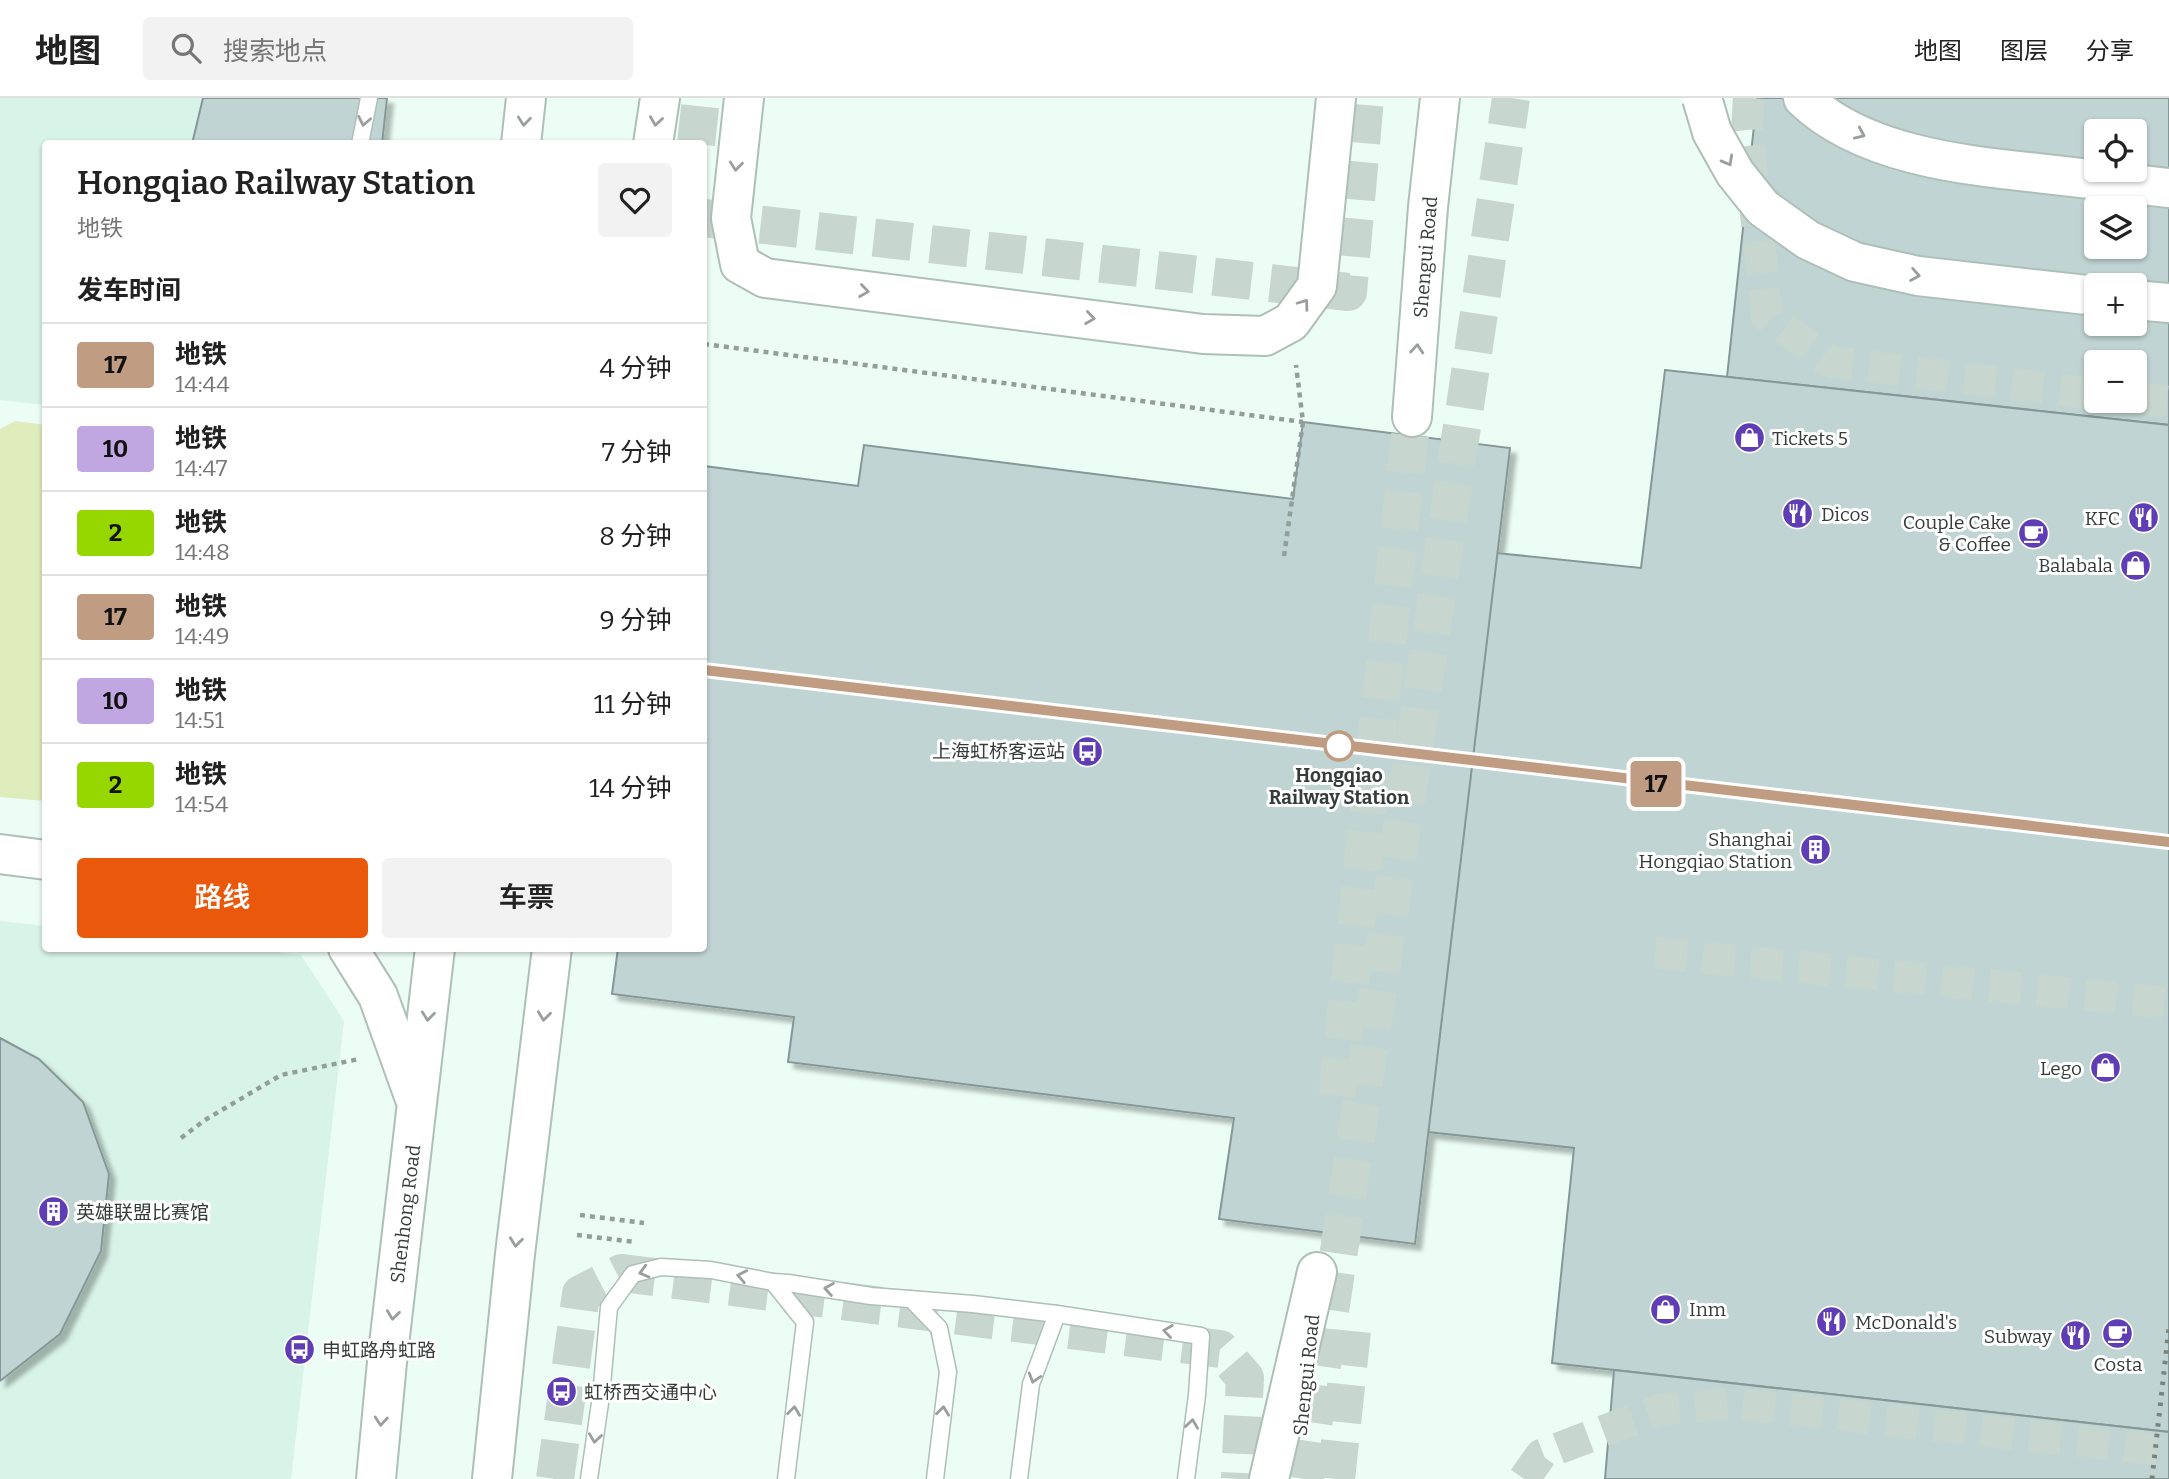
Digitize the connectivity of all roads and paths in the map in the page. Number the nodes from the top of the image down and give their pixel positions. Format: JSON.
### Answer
{"nodes":[{"id":1,"x":369,"y":98,"type":"edge"},
{"id":2,"x":526,"y":98,"type":"edge"},
{"id":3,"x":660,"y":98,"type":"edge"},
{"id":4,"x":744,"y":98,"type":"edge"},
{"id":5,"x":1336,"y":98,"type":"edge"},
{"id":6,"x":1440,"y":98,"type":"edge"},
{"id":7,"x":1702,"y":98,"type":"edge"},
{"id":8,"x":1803,"y":98,"type":"edge"},
{"id":9,"x":361,"y":140,"type":"edge"},
{"id":10,"x":521,"y":140,"type":"edge"},
{"id":11,"x":654,"y":140,"type":"edge"},
{"id":12,"x":2169,"y":188,"type":"edge"},
{"id":13,"x":2084,"y":295,"type":"edge"},
{"id":14,"x":2147,"y":301,"type":"edge"},
{"id":15,"x":2169,"y":303,"type":"edge"},
{"id":16,"x":1290,"y":323,"type":"junction"},
{"id":17,"x":707,"y":344,"type":"edge"},
{"id":18,"x":1412,"y":417,"type":"tunnel mouth"},
{"id":19,"x":1303,"y":422,"type":"junction"},
{"id":20,"x":1284,"y":556,"type":"dead end"},
{"id":21,"x":0,"y":855,"type":"edge"},
{"id":22,"x":42,"y":860,"type":"edge"},
{"id":23,"x":350,"y":952,"type":"edge"},
{"id":24,"x":435,"y":952,"type":"edge"},
{"id":25,"x":552,"y":952,"type":"edge"},
{"id":26,"x":398,"y":1052,"type":"junction"},
{"id":27,"x":418,"y":1106,"type":"junction"},
{"id":28,"x":181,"y":1139,"type":"dead end"},
{"id":29,"x":580,"y":1215,"type":"dead end"},
{"id":30,"x":644,"y":1223,"type":"dead end"},
{"id":31,"x":577,"y":1235,"type":"dead end"},
{"id":32,"x":643,"y":1243,"type":"dead end"},
{"id":33,"x":773,"y":1282,"type":"junction"},
{"id":34,"x":911,"y":1299,"type":"junction"},
{"id":35,"x":1057,"y":1314,"type":"junction"},
{"id":36,"x":376,"y":1479,"type":"edge"},
{"id":37,"x":492,"y":1479,"type":"edge"},
{"id":38,"x":589,"y":1479,"type":"edge"},
{"id":39,"x":786,"y":1479,"type":"edge"},
{"id":40,"x":935,"y":1479,"type":"edge"},
{"id":41,"x":1019,"y":1479,"type":"edge"},
{"id":42,"x":1186,"y":1479,"type":"edge"},
{"id":43,"x":1269,"y":1479,"type":"edge"},
{"id":44,"x":1296,"y":1479,"type":"edge"}],
"edges":[{"from":1,"to":9,"type":"lane","one_way":true},
{"from":2,"to":10,"type":"main road","one_way":true},
{"from":3,"to":11,"type":"main road","one_way":true},
{"from":4,"to":16,"type":"main road","one_way":true},
{"from":16,"to":5,"type":"main road","one_way":true},
{"from":18,"to":6,"type":"main road","name":"Shengui Road","one_way":true},
{"from":7,"to":13,"type":"main road","one_way":true,"bridge":true},
{"from":8,"to":12,"type":"main road","one_way":true},
{"from":14,"to":15,"type":"main road"},
{"from":16,"to":19,"type":"path"},
{"from":17,"to":19,"type":"path"},
{"from":19,"to":20,"type":"path"},
{"from":21,"to":22,"type":"main road"},
{"from":23,"to":26,"type":"main road"},
{"from":24,"to":27,"type":"main road","name":"Shenhong Road","one_way":true},
{"from":25,"to":37,"type":"main road","one_way":true},
{"from":26,"to":27,"type":"main road"},
{"from":26,"to":28,"type":"path"},
{"from":27,"to":36,"type":"main road","name":"Shenhong Road","one_way":true},
{"from":29,"to":30,"type":"path"},
{"from":31,"to":32,"type":"path"},
{"from":34,"to":33,"type":"lane","one_way":true},
{"from":33,"to":38,"type":"lane","one_way":true},
{"from":39,"to":33,"type":"lane","one_way":true},
{"from":34,"to":35,"type":"lane"},
{"from":40,"to":34,"type":"lane","one_way":true},
{"from":35,"to":41,"type":"lane","one_way":true},
{"from":42,"to":35,"type":"lane","one_way":true},
{"from":43,"to":44,"type":"main road","name":"Shengui Road"}]}
